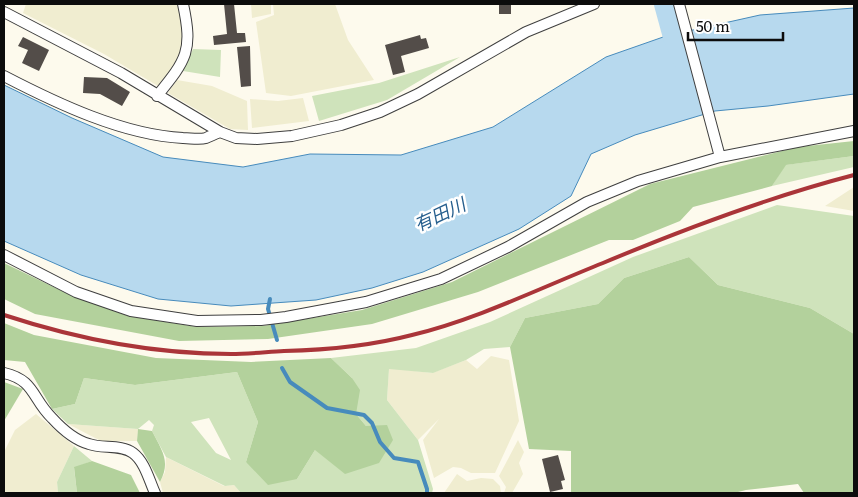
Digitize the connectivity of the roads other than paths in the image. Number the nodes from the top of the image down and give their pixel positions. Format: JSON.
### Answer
{"nodes":[{"id":1,"x":183,"y":4,"type":"edge"},
{"id":2,"x":594,"y":4,"type":"edge"},
{"id":3,"x":680,"y":4,"type":"edge"},
{"id":4,"x":4,"y":12,"type":"edge"},
{"id":5,"x":4,"y":76,"type":"edge"},
{"id":6,"x":157,"y":96,"type":"junction"},
{"id":7,"x":854,"y":131,"type":"edge"},
{"id":8,"x":220,"y":132,"type":"junction"},
{"id":9,"x":720,"y":157,"type":"junction"},
{"id":10,"x":4,"y":255,"type":"edge"},
{"id":11,"x":4,"y":373,"type":"edge"},
{"id":12,"x":155,"y":493,"type":"edge"}],
"edges":[{"from":1,"to":6,"type":"street"},
{"from":2,"to":8,"type":"street"},
{"from":3,"to":9,"type":"street"},
{"from":4,"to":6,"type":"street"},
{"from":5,"to":8,"type":"street"},
{"from":6,"to":8,"type":"street"},
{"from":7,"to":9,"type":"street"},
{"from":9,"to":10,"type":"street"},
{"from":11,"to":12,"type":"street"}]}
